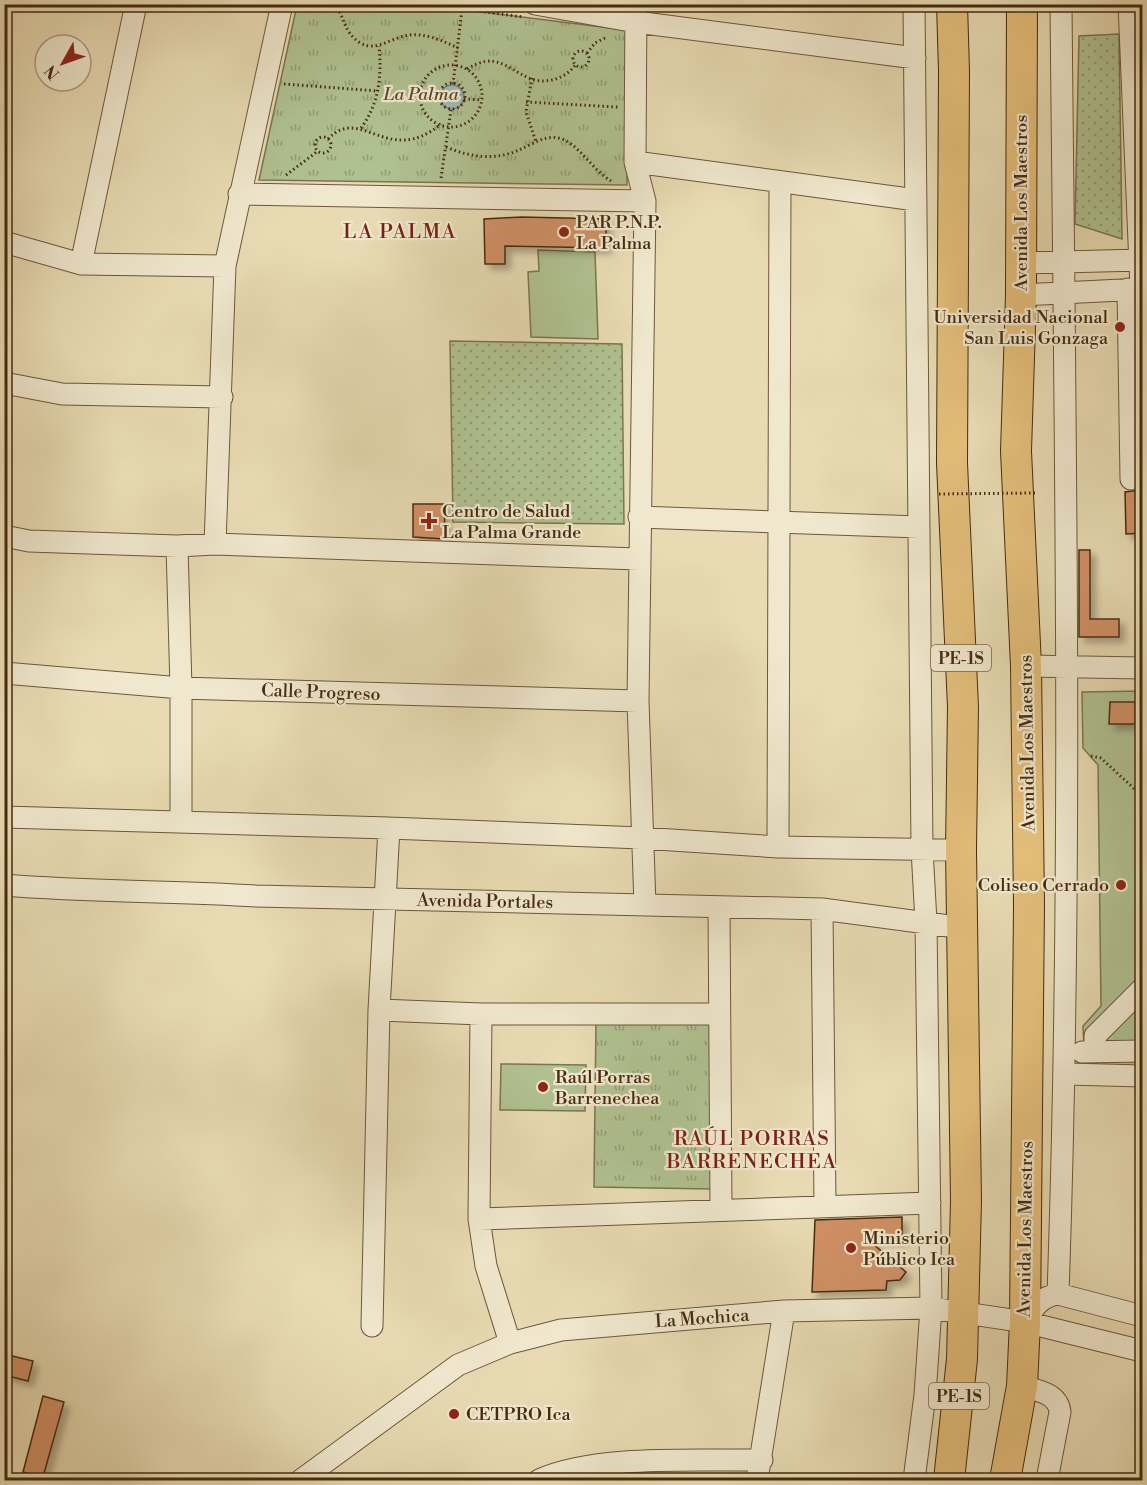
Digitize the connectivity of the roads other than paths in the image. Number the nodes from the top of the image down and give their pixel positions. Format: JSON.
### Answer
{"nodes":[{"id":1,"x":136,"y":4,"type":"edge"},
{"id":2,"x":282,"y":4,"type":"edge"},
{"id":3,"x":535,"y":4,"type":"edge"},
{"id":4,"x":914,"y":4,"type":"edge"},
{"id":5,"x":952,"y":4,"type":"edge"},
{"id":6,"x":1022,"y":4,"type":"edge"},
{"id":7,"x":1061,"y":4,"type":"edge"},
{"id":8,"x":1130,"y":4,"type":"edge"},
{"id":9,"x":636,"y":13,"type":"edge"},
{"id":10,"x":915,"y":58,"type":"junction"},
{"id":11,"x":635,"y":162,"type":"junction"},
{"id":12,"x":780,"y":182,"type":"junction"},
{"id":13,"x":239,"y":194,"type":"junction"},
{"id":14,"x":916,"y":200,"type":"junction"},
{"id":15,"x":645,"y":201,"type":"junction"},
{"id":16,"x":4,"y":242,"type":"edge"},
{"id":17,"x":1141,"y":260,"type":"edge"},
{"id":18,"x":1063,"y":262,"type":"junction"},
{"id":19,"x":1021,"y":263,"type":"junction"},
{"id":20,"x":81,"y":264,"type":"junction"},
{"id":21,"x":225,"y":266,"type":"junction"},
{"id":22,"x":1138,"y":289,"type":"edge"},
{"id":23,"x":1064,"y":293,"type":"junction"},
{"id":24,"x":1021,"y":296,"type":"junction"},
{"id":25,"x":4,"y":383,"type":"edge"},
{"id":26,"x":222,"y":397,"type":"junction"},
{"id":27,"x":1131,"y":479,"type":"dead end"},
{"id":28,"x":639,"y":517,"type":"junction"},
{"id":29,"x":779,"y":524,"type":"junction"},
{"id":30,"x":919,"y":526,"type":"junction"},
{"id":31,"x":4,"y":536,"type":"edge"},
{"id":32,"x":215,"y":544,"type":"junction"},
{"id":33,"x":177,"y":546,"type":"junction"},
{"id":34,"x":638,"y":559,"type":"junction"},
{"id":35,"x":1026,"y":666,"type":"junction"},
{"id":36,"x":1067,"y":667,"type":"junction"},
{"id":37,"x":1143,"y":668,"type":"edge"},
{"id":38,"x":4,"y":673,"type":"edge"},
{"id":39,"x":181,"y":688,"type":"junction"},
{"id":40,"x":638,"y":701,"type":"junction"},
{"id":41,"x":4,"y":818,"type":"edge"},
{"id":42,"x":181,"y":822,"type":"junction"},
{"id":43,"x":389,"y":828,"type":"junction"},
{"id":44,"x":641,"y":838,"type":"junction"},
{"id":45,"x":778,"y":847,"type":"junction"},
{"id":46,"x":922,"y":849,"type":"junction"},
{"id":47,"x":961,"y":850,"type":"junction"},
{"id":48,"x":4,"y":885,"type":"edge"},
{"id":49,"x":383,"y":898,"type":"junction"},
{"id":50,"x":645,"y":904,"type":"junction"},
{"id":51,"x":719,"y":906,"type":"junction"},
{"id":52,"x":822,"y":909,"type":"junction"},
{"id":53,"x":926,"y":922,"type":"junction"},
{"id":54,"x":964,"y":928,"type":"junction"},
{"id":55,"x":1143,"y":989,"type":"edge"},
{"id":56,"x":379,"y":1010,"type":"junction"},
{"id":57,"x":481,"y":1014,"type":"junction"},
{"id":58,"x":719,"y":1014,"type":"junction"},
{"id":59,"x":1066,"y":1052,"type":"junction"},
{"id":60,"x":1105,"y":1052,"type":"junction"},
{"id":61,"x":1143,"y":1052,"type":"edge"},
{"id":62,"x":1143,"y":1060,"type":"edge"},
{"id":63,"x":1066,"y":1074,"type":"junction"},
{"id":64,"x":1143,"y":1076,"type":"edge"},
{"id":65,"x":930,"y":1203,"type":"junction"},
{"id":66,"x":825,"y":1205,"type":"junction"},
{"id":67,"x":721,"y":1209,"type":"junction"},
{"id":68,"x":479,"y":1219,"type":"junction"},
{"id":69,"x":1058,"y":1294,"type":"junction"},
{"id":70,"x":931,"y":1308,"type":"junction"},
{"id":71,"x":784,"y":1311,"type":"junction"},
{"id":72,"x":964,"y":1312,"type":"junction"},
{"id":73,"x":1143,"y":1316,"type":"edge"},
{"id":74,"x":1024,"y":1322,"type":"junction"},
{"id":75,"x":372,"y":1326,"type":"dead end"},
{"id":76,"x":510,"y":1343,"type":"junction"},
{"id":77,"x":1143,"y":1351,"type":"edge"},
{"id":78,"x":1022,"y":1386,"type":"junction"},
{"id":79,"x":759,"y":1470,"type":"edge"},
{"id":80,"x":301,"y":1480,"type":"edge"},
{"id":81,"x":539,"y":1480,"type":"edge"},
{"id":82,"x":914,"y":1480,"type":"edge"},
{"id":83,"x":949,"y":1480,"type":"edge"},
{"id":84,"x":1005,"y":1480,"type":"edge"},
{"id":85,"x":1047,"y":1480,"type":"edge"}],
"edges":[{"from":1,"to":20,"type":"street"},
{"from":2,"to":13,"type":"street"},
{"from":3,"to":9,"type":"street"},
{"from":4,"to":10,"type":"street"},
{"from":5,"to":47,"type":"highway","number":"PE-1S"},
{"from":6,"to":19,"type":"highway","name":"Avenida Los Maestros"},
{"from":7,"to":18,"type":"street"},
{"from":8,"to":17,"type":"street"},
{"from":9,"to":10,"type":"street"},
{"from":9,"to":11,"type":"street"},
{"from":10,"to":14,"type":"street"},
{"from":11,"to":12,"type":"street"},
{"from":11,"to":15,"type":"street"},
{"from":12,"to":14,"type":"street"},
{"from":12,"to":29,"type":"street"},
{"from":13,"to":15,"type":"street"},
{"from":13,"to":21,"type":"street"},
{"from":14,"to":30,"type":"street"},
{"from":15,"to":28,"type":"street"},
{"from":16,"to":20,"type":"street"},
{"from":17,"to":18,"type":"street"},
{"from":17,"to":22,"type":"street"},
{"from":18,"to":19,"type":"street"},
{"from":18,"to":23,"type":"street"},
{"from":19,"to":24,"type":"highway","name":"Avenida Los Maestros"},
{"from":20,"to":21,"type":"street"},
{"from":21,"to":26,"type":"street"},
{"from":22,"to":23,"type":"street"},
{"from":22,"to":27,"type":"street"},
{"from":23,"to":24,"type":"street"},
{"from":23,"to":36,"type":"street"},
{"from":24,"to":35,"type":"highway","name":"Avenida Los Maestros"},
{"from":25,"to":26,"type":"street"},
{"from":26,"to":32,"type":"street"},
{"from":28,"to":29,"type":"street"},
{"from":28,"to":34,"type":"street"},
{"from":29,"to":30,"type":"street"},
{"from":29,"to":45,"type":"street"},
{"from":30,"to":46,"type":"street"},
{"from":31,"to":33,"type":"street"},
{"from":32,"to":33,"type":"street"},
{"from":32,"to":34,"type":"street"},
{"from":33,"to":39,"type":"street"},
{"from":34,"to":40,"type":"street"},
{"from":35,"to":36,"type":"street"},
{"from":35,"to":74,"type":"highway","name":"Avenida Los Maestros"},
{"from":36,"to":37,"type":"street"},
{"from":36,"to":59,"type":"street"},
{"from":38,"to":39,"type":"street","name":"Calle Progreso"},
{"from":39,"to":40,"type":"street","name":"Calle Progreso"},
{"from":39,"to":42,"type":"street"},
{"from":40,"to":44,"type":"street"},
{"from":41,"to":42,"type":"street"},
{"from":42,"to":43,"type":"street"},
{"from":43,"to":44,"type":"street"},
{"from":43,"to":49,"type":"street"},
{"from":44,"to":45,"type":"street"},
{"from":44,"to":50,"type":"street"},
{"from":45,"to":46,"type":"street"},
{"from":46,"to":47,"type":"street"},
{"from":46,"to":53,"type":"street"},
{"from":47,"to":54,"type":"highway","number":"PE-1S"},
{"from":48,"to":49,"type":"street","name":"Avenida Portales"},
{"from":49,"to":50,"type":"street","name":"Avenida Portales"},
{"from":49,"to":56,"type":"street"},
{"from":50,"to":51,"type":"street","name":"Avenida Portales"},
{"from":51,"to":52,"type":"street","name":"Avenida Portales"},
{"from":51,"to":58,"type":"street"},
{"from":52,"to":53,"type":"street","name":"Avenida Portales"},
{"from":52,"to":66,"type":"street"},
{"from":53,"to":54,"type":"street","name":"Avenida Portales"},
{"from":53,"to":65,"type":"street"},
{"from":54,"to":72,"type":"highway","number":"PE-1S"},
{"from":55,"to":60,"type":"street"},
{"from":56,"to":57,"type":"street"},
{"from":56,"to":75,"type":"street"},
{"from":57,"to":58,"type":"street"},
{"from":57,"to":68,"type":"street"},
{"from":58,"to":67,"type":"street"},
{"from":59,"to":60,"type":"street"},
{"from":59,"to":63,"type":"street"},
{"from":60,"to":61,"type":"street"},
{"from":60,"to":62,"type":"street"},
{"from":63,"to":64,"type":"street"},
{"from":63,"to":69,"type":"street"},
{"from":65,"to":66,"type":"street"},
{"from":65,"to":70,"type":"street"},
{"from":66,"to":67,"type":"street"},
{"from":67,"to":68,"type":"street"},
{"from":68,"to":76,"type":"street"},
{"from":69,"to":73,"type":"street"},
{"from":69,"to":74,"type":"street"},
{"from":70,"to":71,"type":"street","name":"La Mochica"},
{"from":70,"to":72,"type":"street","name":"La Mochica"},
{"from":70,"to":82,"type":"street"},
{"from":71,"to":76,"type":"street","name":"La Mochica"},
{"from":71,"to":79,"type":"street"},
{"from":72,"to":74,"type":"street","name":"La Mochica"},
{"from":72,"to":83,"type":"highway","number":"PE-1S"},
{"from":74,"to":77,"type":"street","name":"La Mochica"},
{"from":74,"to":78,"type":"highway","name":"Avenida Los Maestros"},
{"from":76,"to":80,"type":"street","name":"La Mochica"},
{"from":78,"to":84,"type":"highway","name":"Avenida Los Maestros"},
{"from":78,"to":85,"type":"street"},
{"from":79,"to":81,"type":"street"}]}
